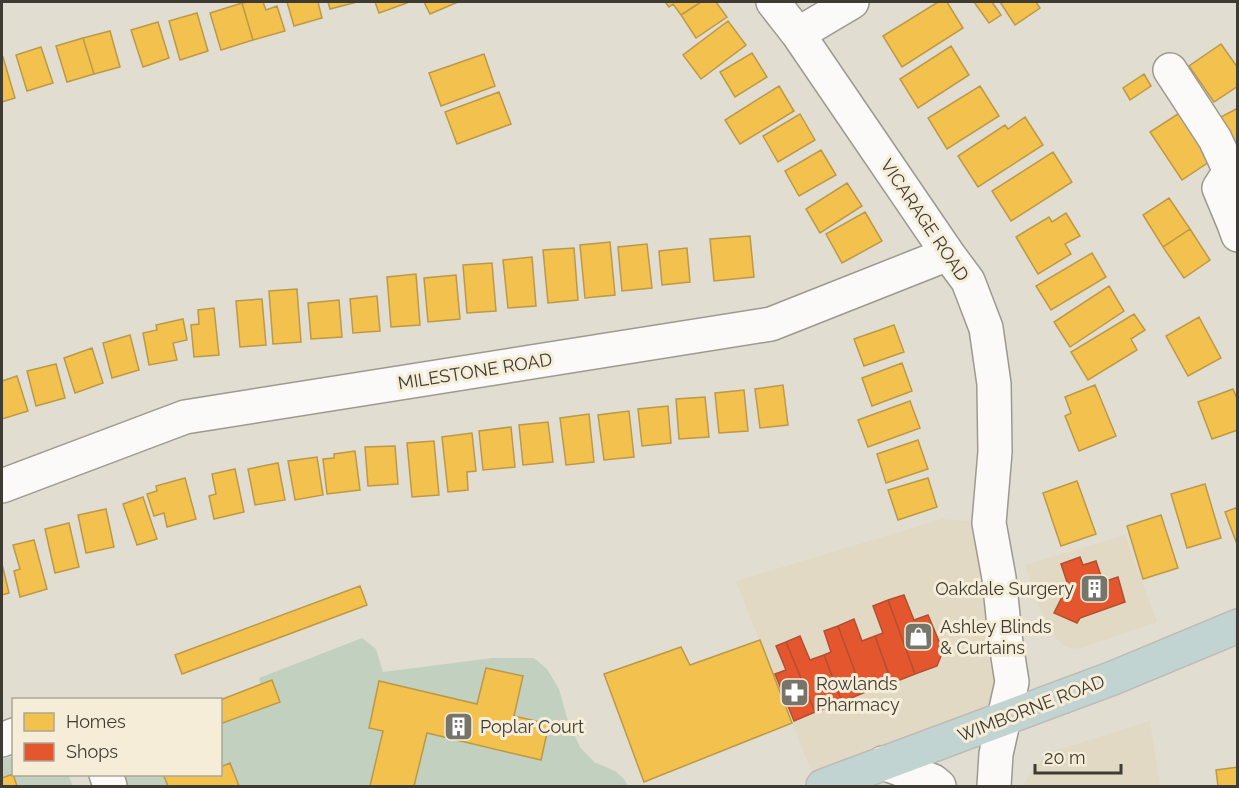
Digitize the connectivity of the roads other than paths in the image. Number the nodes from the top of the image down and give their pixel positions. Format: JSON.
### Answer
{"nodes":[{"id":1,"x":773,"y":2,"type":"edge"},
{"id":2,"x":852,"y":2,"type":"edge"},
{"id":3,"x":798,"y":34,"type":"junction"},
{"id":4,"x":1170,"y":70,"type":"dead end"},
{"id":5,"x":1238,"y":235,"type":"edge"},
{"id":6,"x":948,"y":254,"type":"junction"},
{"id":7,"x":2,"y":486,"type":"edge"},
{"id":8,"x":1238,"y":626,"type":"edge"},
{"id":9,"x":1004,"y":719,"type":"junction"},
{"id":10,"x":883,"y":763,"type":"junction"},
{"id":11,"x":823,"y":786,"type":"edge"},
{"id":12,"x":939,"y":786,"type":"edge"},
{"id":13,"x":994,"y":786,"type":"edge"}],
"edges":[{"from":1,"to":3,"type":"street","name":"VICARAGE ROAD"},
{"from":2,"to":3,"type":"street"},
{"from":3,"to":6,"type":"street","name":"VICARAGE ROAD"},
{"from":4,"to":5,"type":"street"},
{"from":6,"to":7,"type":"street","name":"MILESTONE ROAD"},
{"from":6,"to":9,"type":"street","name":"VICARAGE ROAD"},
{"from":8,"to":9,"type":"highway","name":"WIMBORNE ROAD"},
{"from":9,"to":10,"type":"highway","name":"WIMBORNE ROAD"},
{"from":9,"to":13,"type":"street","name":"VICARAGE ROAD"},
{"from":10,"to":11,"type":"highway","name":"WIMBORNE ROAD"},
{"from":10,"to":12,"type":"street"}]}
